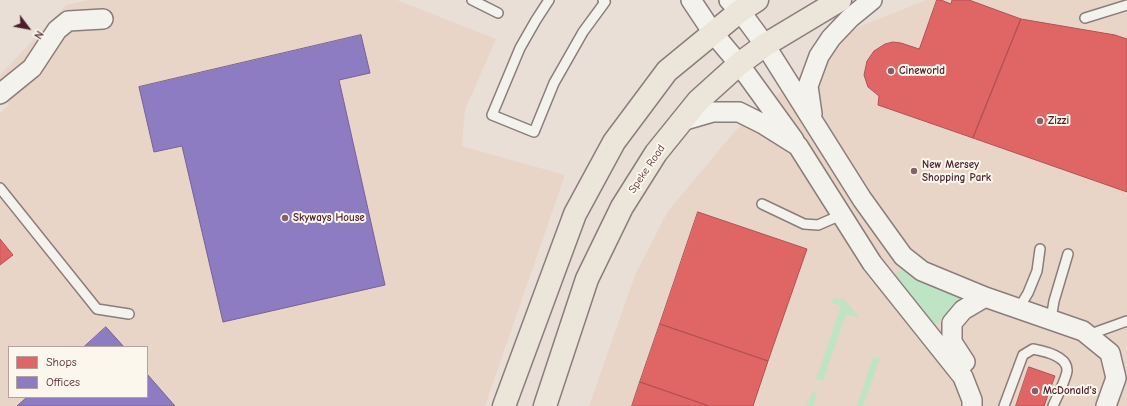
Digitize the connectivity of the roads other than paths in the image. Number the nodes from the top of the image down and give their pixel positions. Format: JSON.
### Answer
{"nodes":[{"id":1,"x":549,"y":0,"type":"edge"},
{"id":2,"x":603,"y":0,"type":"edge"},
{"id":3,"x":840,"y":0,"type":"edge"},
{"id":4,"x":872,"y":0,"type":"edge"},
{"id":5,"x":478,"y":1,"type":"edge"},
{"id":6,"x":691,"y":2,"type":"edge"},
{"id":7,"x":742,"y":4,"type":"edge"},
{"id":8,"x":1127,"y":5,"type":"edge"},
{"id":9,"x":498,"y":13,"type":"dead end"},
{"id":10,"x":1085,"y":18,"type":"dead end"},
{"id":11,"x":103,"y":19,"type":"dead end"},
{"id":12,"x":712,"y":33,"type":"junction"},
{"id":13,"x":765,"y":45,"type":"junction"},
{"id":14,"x":685,"y":56,"type":"junction"},
{"id":15,"x":739,"y":64,"type":"junction"},
{"id":16,"x":0,"y":94,"type":"edge"},
{"id":17,"x":682,"y":121,"type":"junction"},
{"id":18,"x":814,"y":123,"type":"junction"},
{"id":19,"x":798,"y":146,"type":"junction"},
{"id":20,"x":0,"y":188,"type":"edge"},
{"id":21,"x":762,"y":204,"type":"dead end"},
{"id":22,"x":841,"y":215,"type":"junction"},
{"id":23,"x":1040,"y":249,"type":"dead end"},
{"id":24,"x":1068,"y":254,"type":"dead end"},
{"id":25,"x":985,"y":297,"type":"junction"},
{"id":26,"x":1018,"y":308,"type":"junction"},
{"id":27,"x":129,"y":314,"type":"dead end"},
{"id":28,"x":1051,"y":319,"type":"junction"},
{"id":29,"x":1127,"y":321,"type":"edge"},
{"id":30,"x":1088,"y":335,"type":"junction"},
{"id":31,"x":963,"y":377,"type":"junction"},
{"id":32,"x":504,"y":406,"type":"edge"},
{"id":33,"x":545,"y":406,"type":"edge"},
{"id":34,"x":972,"y":406,"type":"edge"},
{"id":35,"x":1004,"y":406,"type":"edge"},
{"id":36,"x":1054,"y":406,"type":"edge"},
{"id":37,"x":1106,"y":406,"type":"edge"}],
"edges":[{"from":1,"to":2,"type":"lane"},
{"from":3,"to":13,"type":"highway","name":"Speke Road"},
{"from":4,"to":18,"type":"street"},
{"from":5,"to":9,"type":"lane"},
{"from":6,"to":12,"type":"street"},
{"from":6,"to":14,"type":"street"},
{"from":7,"to":12,"type":"highway"},
{"from":7,"to":13,"type":"street"},
{"from":8,"to":10,"type":"lane"},
{"from":11,"to":16,"type":"street"},
{"from":12,"to":14,"type":"highway"},
{"from":12,"to":15,"type":"street"},
{"from":13,"to":15,"type":"highway","name":"Speke Road"},
{"from":13,"to":18,"type":"street"},
{"from":14,"to":32,"type":"highway"},
{"from":15,"to":17,"type":"highway","name":"Speke Road"},
{"from":15,"to":19,"type":"street"},
{"from":17,"to":19,"type":"street"},
{"from":17,"to":33,"type":"highway","name":"Speke Road"},
{"from":18,"to":25,"type":"street"},
{"from":19,"to":22,"type":"street"},
{"from":20,"to":27,"type":"lane"},
{"from":21,"to":22,"type":"lane"},
{"from":22,"to":31,"type":"street"},
{"from":23,"to":26,"type":"lane"},
{"from":24,"to":28,"type":"lane"},
{"from":25,"to":26,"type":"street"},
{"from":25,"to":31,"type":"street"},
{"from":26,"to":28,"type":"street"},
{"from":28,"to":30,"type":"street"},
{"from":29,"to":30,"type":"lane"},
{"from":30,"to":37,"type":"street"},
{"from":31,"to":34,"type":"street"},
{"from":35,"to":36,"type":"lane"}]}
